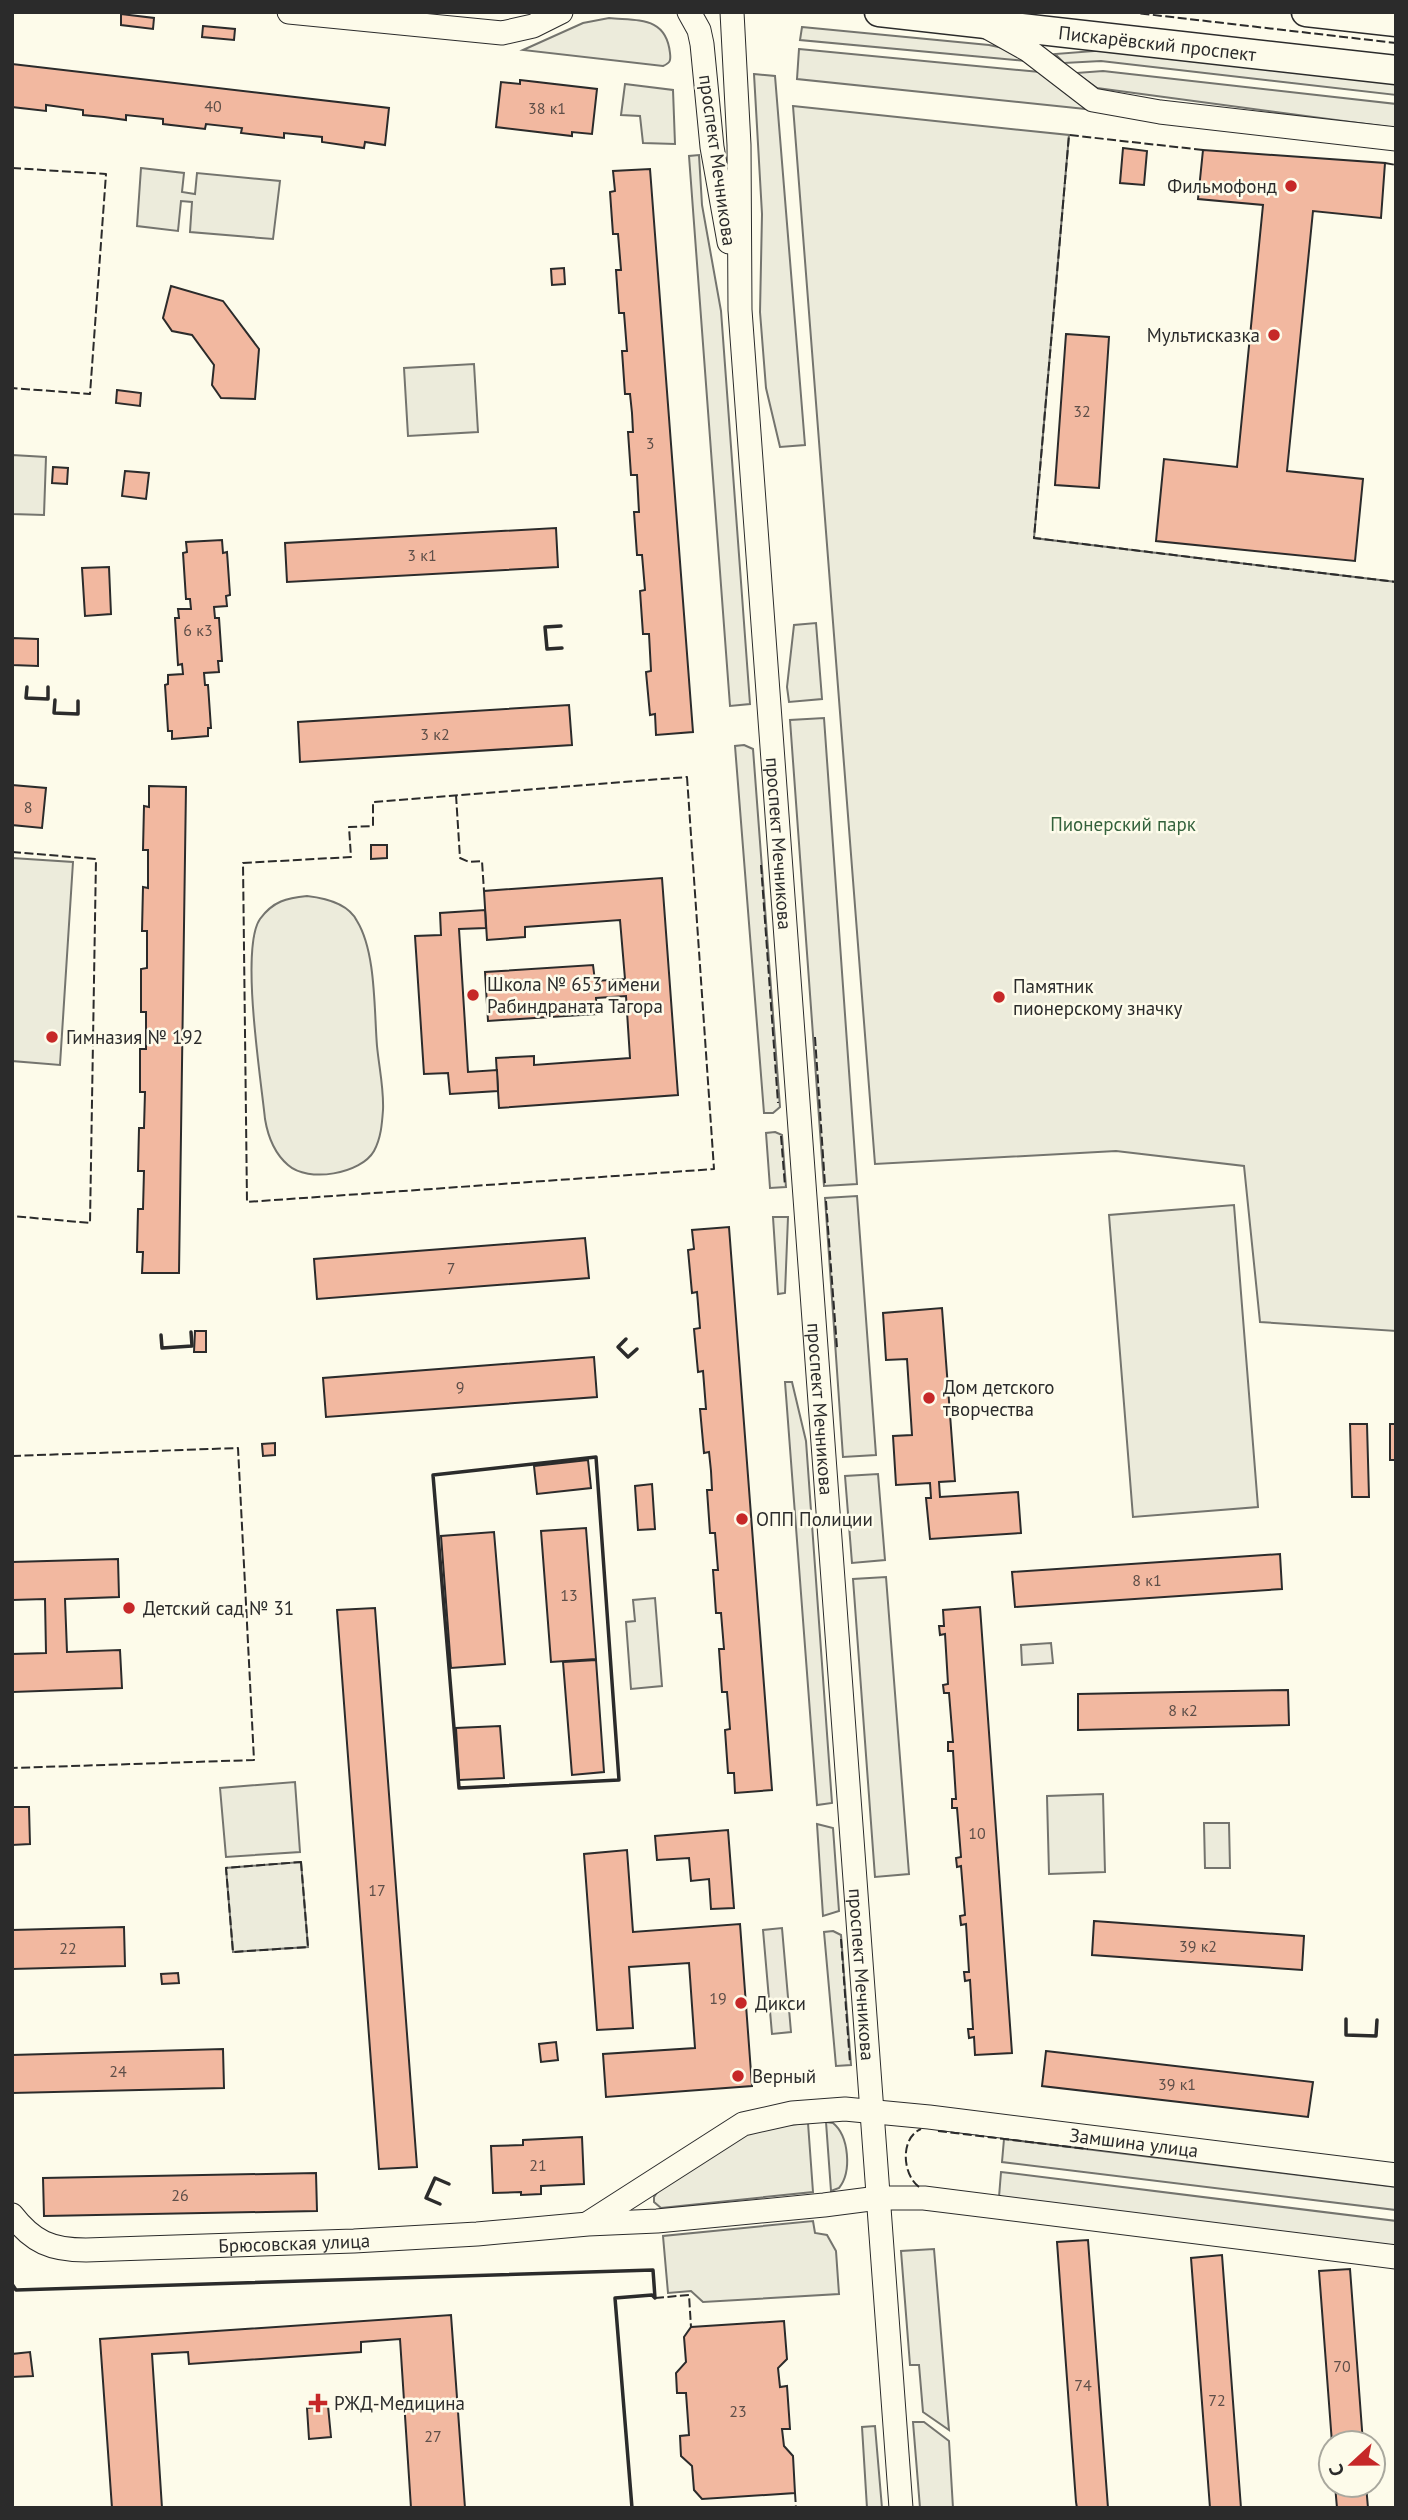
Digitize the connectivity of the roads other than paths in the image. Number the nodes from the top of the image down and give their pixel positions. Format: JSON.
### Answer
{"nodes":[{"id":1,"x":289,"y":12,"type":"edge"},
{"id":2,"x":562,"y":12,"type":"edge"},
{"id":3,"x":689,"y":12,"type":"edge"},
{"id":4,"x":732,"y":12,"type":"edge"},
{"id":5,"x":879,"y":12,"type":"edge"},
{"id":6,"x":1306,"y":12,"type":"edge"},
{"id":7,"x":1396,"y":22,"type":"edge"},
{"id":8,"x":981,"y":24,"type":"junction"},
{"id":9,"x":1396,"y":70,"type":"edge"},
{"id":10,"x":1396,"y":139,"type":"edge"},
{"id":11,"x":740,"y":310,"type":"junction"},
{"id":12,"x":871,"y":2111,"type":"junction"},
{"id":13,"x":1396,"y":2175,"type":"edge"},
{"id":14,"x":878,"y":2198,"type":"junction"},
{"id":15,"x":12,"y":2215,"type":"edge"},
{"id":16,"x":588,"y":2224,"type":"junction"},
{"id":17,"x":1396,"y":2257,"type":"edge"},
{"id":18,"x":901,"y":2508,"type":"edge"}],
"edges":[{"from":1,"to":2,"type":"street"},
{"from":3,"to":11,"type":"street","name":"проспект Мечникова"},
{"from":4,"to":11,"type":"street","name":"проспект Мечникова"},
{"from":5,"to":8,"type":"main road","name":"Пискарёвский проспект"},
{"from":6,"to":7,"type":"main road"},
{"from":8,"to":9,"type":"main road","name":"Пискарёвский проспект"},
{"from":8,"to":10,"type":"street"},
{"from":11,"to":12,"type":"street","name":"проспект Мечникова"},
{"from":12,"to":13,"type":"street","name":"Замшина улица"},
{"from":12,"to":14,"type":"street","name":"проспект Мечникова"},
{"from":12,"to":16,"type":"street","name":"Брюсовская улица"},
{"from":14,"to":16,"type":"street","name":"Брюсовская улица"},
{"from":14,"to":17,"type":"street"},
{"from":14,"to":18,"type":"street","name":"проспект Мечникова"},
{"from":15,"to":16,"type":"street","name":"Брюсовская улица"}]}
